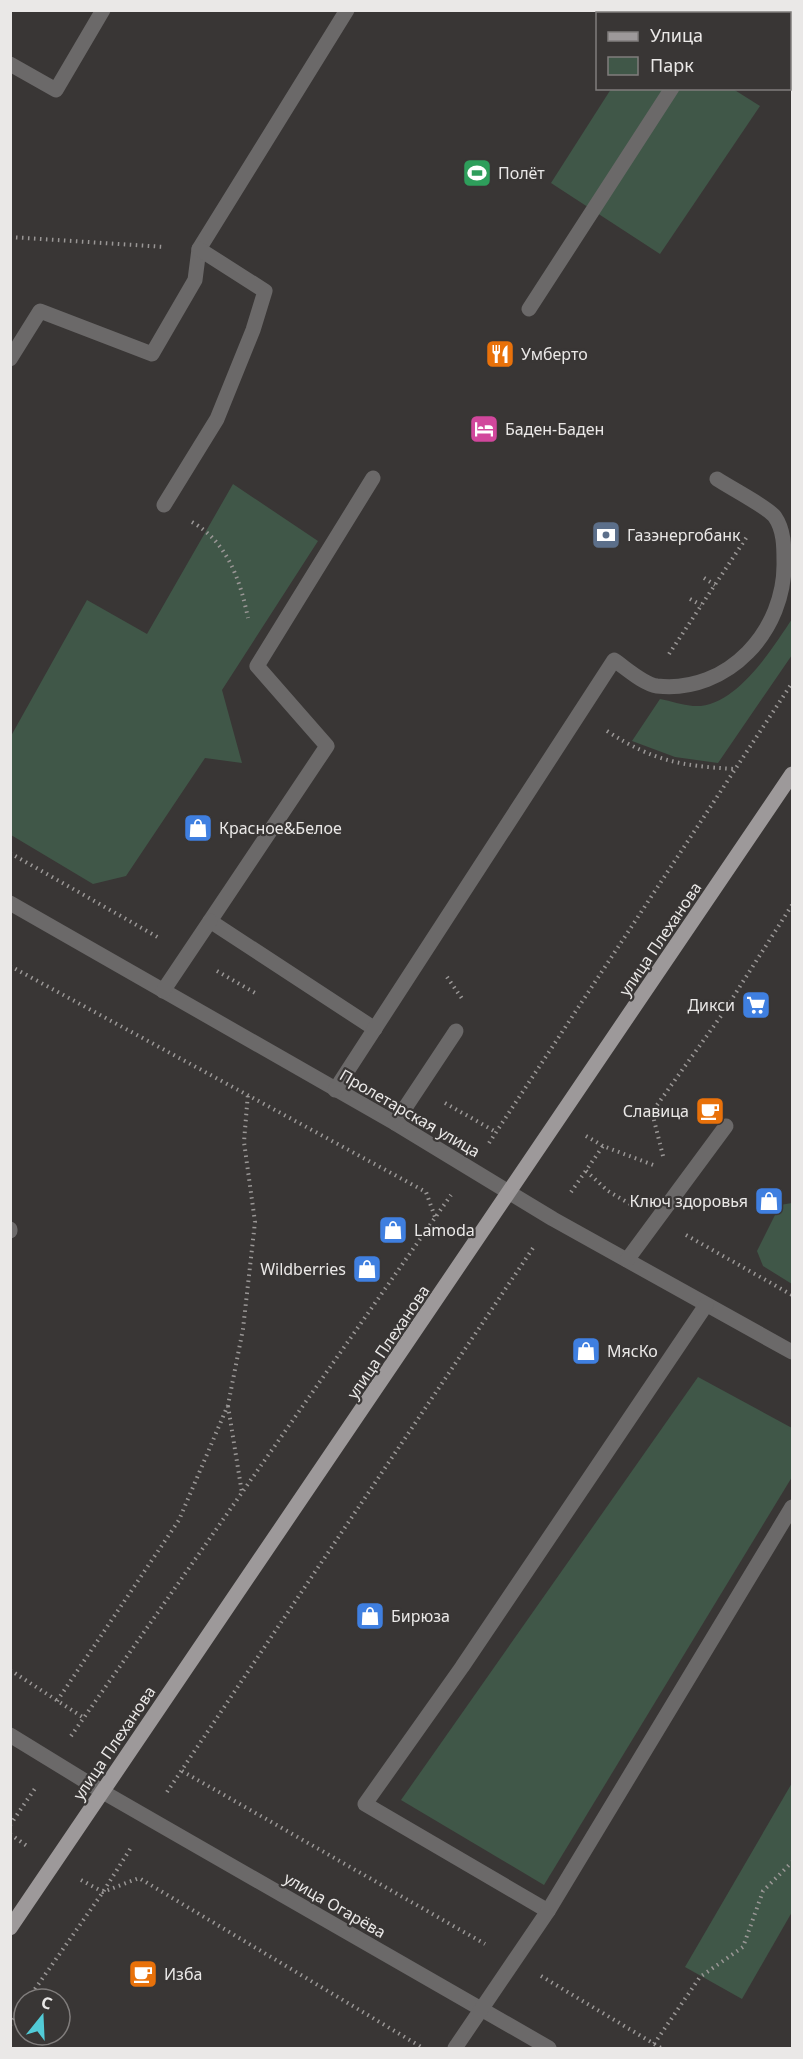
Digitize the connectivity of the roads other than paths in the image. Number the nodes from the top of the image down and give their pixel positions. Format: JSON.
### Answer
{"nodes":[{"id":1,"x":104,"y":10,"type":"edge"},
{"id":2,"x":347,"y":10,"type":"edge"},
{"id":3,"x":10,"y":64,"type":"edge"},
{"id":4,"x":671,"y":90,"type":"edge"},
{"id":5,"x":199,"y":249,"type":"junction"},
{"id":6,"x":529,"y":309,"type":"dead end"},
{"id":7,"x":10,"y":359,"type":"edge"},
{"id":8,"x":373,"y":478,"type":"dead end"},
{"id":9,"x":717,"y":479,"type":"dead end"},
{"id":10,"x":164,"y":506,"type":"dead end"},
{"id":11,"x":792,"y":774,"type":"edge"},
{"id":12,"x":10,"y":903,"type":"edge"},
{"id":13,"x":210,"y":921,"type":"junction"},
{"id":14,"x":163,"y":991,"type":"junction"},
{"id":15,"x":375,"y":1029,"type":"junction"},
{"id":16,"x":456,"y":1031,"type":"dead end"},
{"id":17,"x":335,"y":1090,"type":"junction"},
{"id":18,"x":395,"y":1123,"type":"junction"},
{"id":19,"x":726,"y":1126,"type":"dead end"},
{"id":20,"x":511,"y":1192,"type":"junction"},
{"id":21,"x":627,"y":1260,"type":"junction"},
{"id":22,"x":706,"y":1305,"type":"junction"},
{"id":23,"x":792,"y":1352,"type":"edge"},
{"id":24,"x":792,"y":1508,"type":"edge"},
{"id":25,"x":11,"y":1737,"type":"edge"},
{"id":26,"x":103,"y":1792,"type":"junction"},
{"id":27,"x":548,"y":1911,"type":"junction"},
{"id":28,"x":10,"y":1928,"type":"edge"},
{"id":29,"x":482,"y":2010,"type":"junction"},
{"id":30,"x":455,"y":2049,"type":"edge"},
{"id":31,"x":549,"y":2049,"type":"edge"}],
"edges":[{"from":1,"to":3,"type":"street"},
{"from":2,"to":5,"type":"street"},
{"from":4,"to":6,"type":"street"},
{"from":5,"to":7,"type":"street"},
{"from":5,"to":10,"type":"street"},
{"from":8,"to":13,"type":"street"},
{"from":9,"to":15,"type":"street"},
{"from":11,"to":20,"type":"main road","name":"улица Плеханова"},
{"from":12,"to":14,"type":"street","name":"Пролетарская улица"},
{"from":13,"to":14,"type":"street"},
{"from":13,"to":15,"type":"street"},
{"from":14,"to":17,"type":"street","name":"Пролетарская улица"},
{"from":15,"to":17,"type":"street"},
{"from":16,"to":18,"type":"street"},
{"from":17,"to":18,"type":"street","name":"Пролетарская улица"},
{"from":18,"to":20,"type":"street","name":"Пролетарская улица"},
{"from":19,"to":21,"type":"street"},
{"from":20,"to":21,"type":"street","name":"Пролетарская улица"},
{"from":20,"to":26,"type":"main road","name":"улица Плеханова"},
{"from":21,"to":22,"type":"street","name":"Пролетарская улица"},
{"from":22,"to":23,"type":"street","name":"Пролетарская улица"},
{"from":22,"to":27,"type":"street"},
{"from":24,"to":27,"type":"street"},
{"from":25,"to":26,"type":"street","name":"улица Огарёва"},
{"from":26,"to":28,"type":"main road","name":"улица Плеханова"},
{"from":26,"to":29,"type":"street","name":"улица Огарёва"},
{"from":27,"to":29,"type":"street"},
{"from":29,"to":30,"type":"street"},
{"from":29,"to":31,"type":"street","name":"улица Огарёва"}]}
